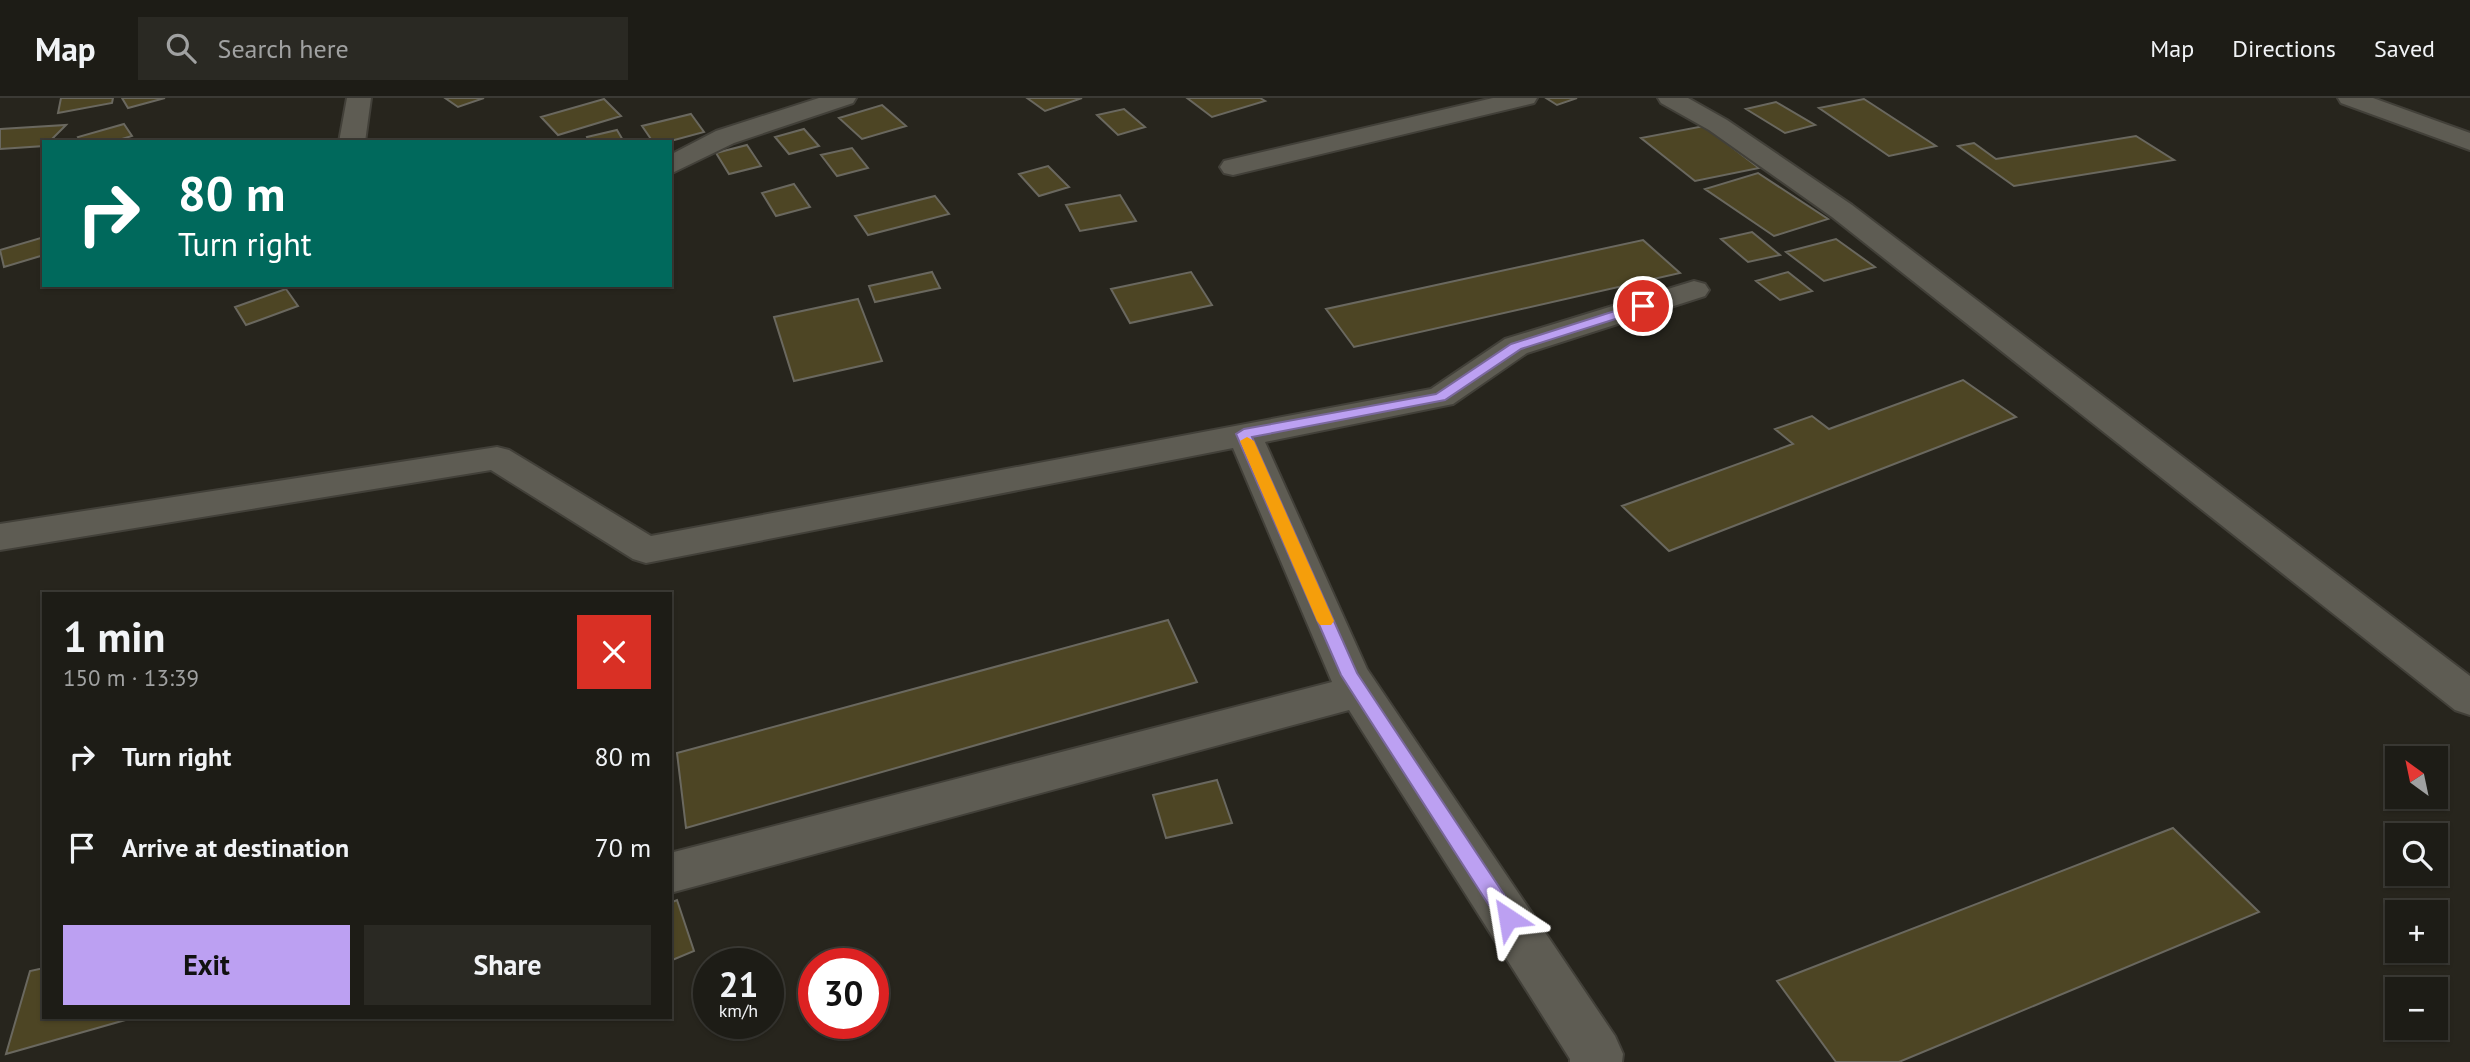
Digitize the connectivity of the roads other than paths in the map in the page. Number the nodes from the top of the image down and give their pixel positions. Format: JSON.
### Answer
{"nodes":[{"id":1,"x":359,"y":98,"type":"edge"},
{"id":2,"x":844,"y":98,"type":"edge"},
{"id":3,"x":1525,"y":98,"type":"edge"},
{"id":4,"x":1725,"y":98,"type":"edge"},
{"id":5,"x":2350,"y":98,"type":"edge"},
{"id":6,"x":1680,"y":104,"type":"edge"},
{"id":7,"x":352,"y":140,"type":"edge"},
{"id":8,"x":2470,"y":142,"type":"edge"},
{"id":9,"x":672,"y":165,"type":"edge"},
{"id":10,"x":1233,"y":167,"type":"dead end"},
{"id":11,"x":1693,"y":290,"type":"dead end"},
{"id":12,"x":1244,"y":434,"type":"junction"},
{"id":13,"x":0,"y":537,"type":"edge"},
{"id":14,"x":1360,"y":691,"type":"junction"},
{"id":15,"x":2470,"y":699,"type":"edge"},
{"id":16,"x":672,"y":872,"type":"edge"},
{"id":17,"x":1596,"y":1062,"type":"edge"}],
"edges":[{"from":1,"to":7,"type":"street"},
{"from":2,"to":9,"type":"street"},
{"from":3,"to":10,"type":"street"},
{"from":4,"to":6,"type":"street"},
{"from":5,"to":8,"type":"street"},
{"from":6,"to":15,"type":"street"},
{"from":11,"to":12,"type":"street"},
{"from":12,"to":13,"type":"street"},
{"from":12,"to":14,"type":"street"},
{"from":14,"to":16,"type":"street"},
{"from":14,"to":17,"type":"street"}]}
